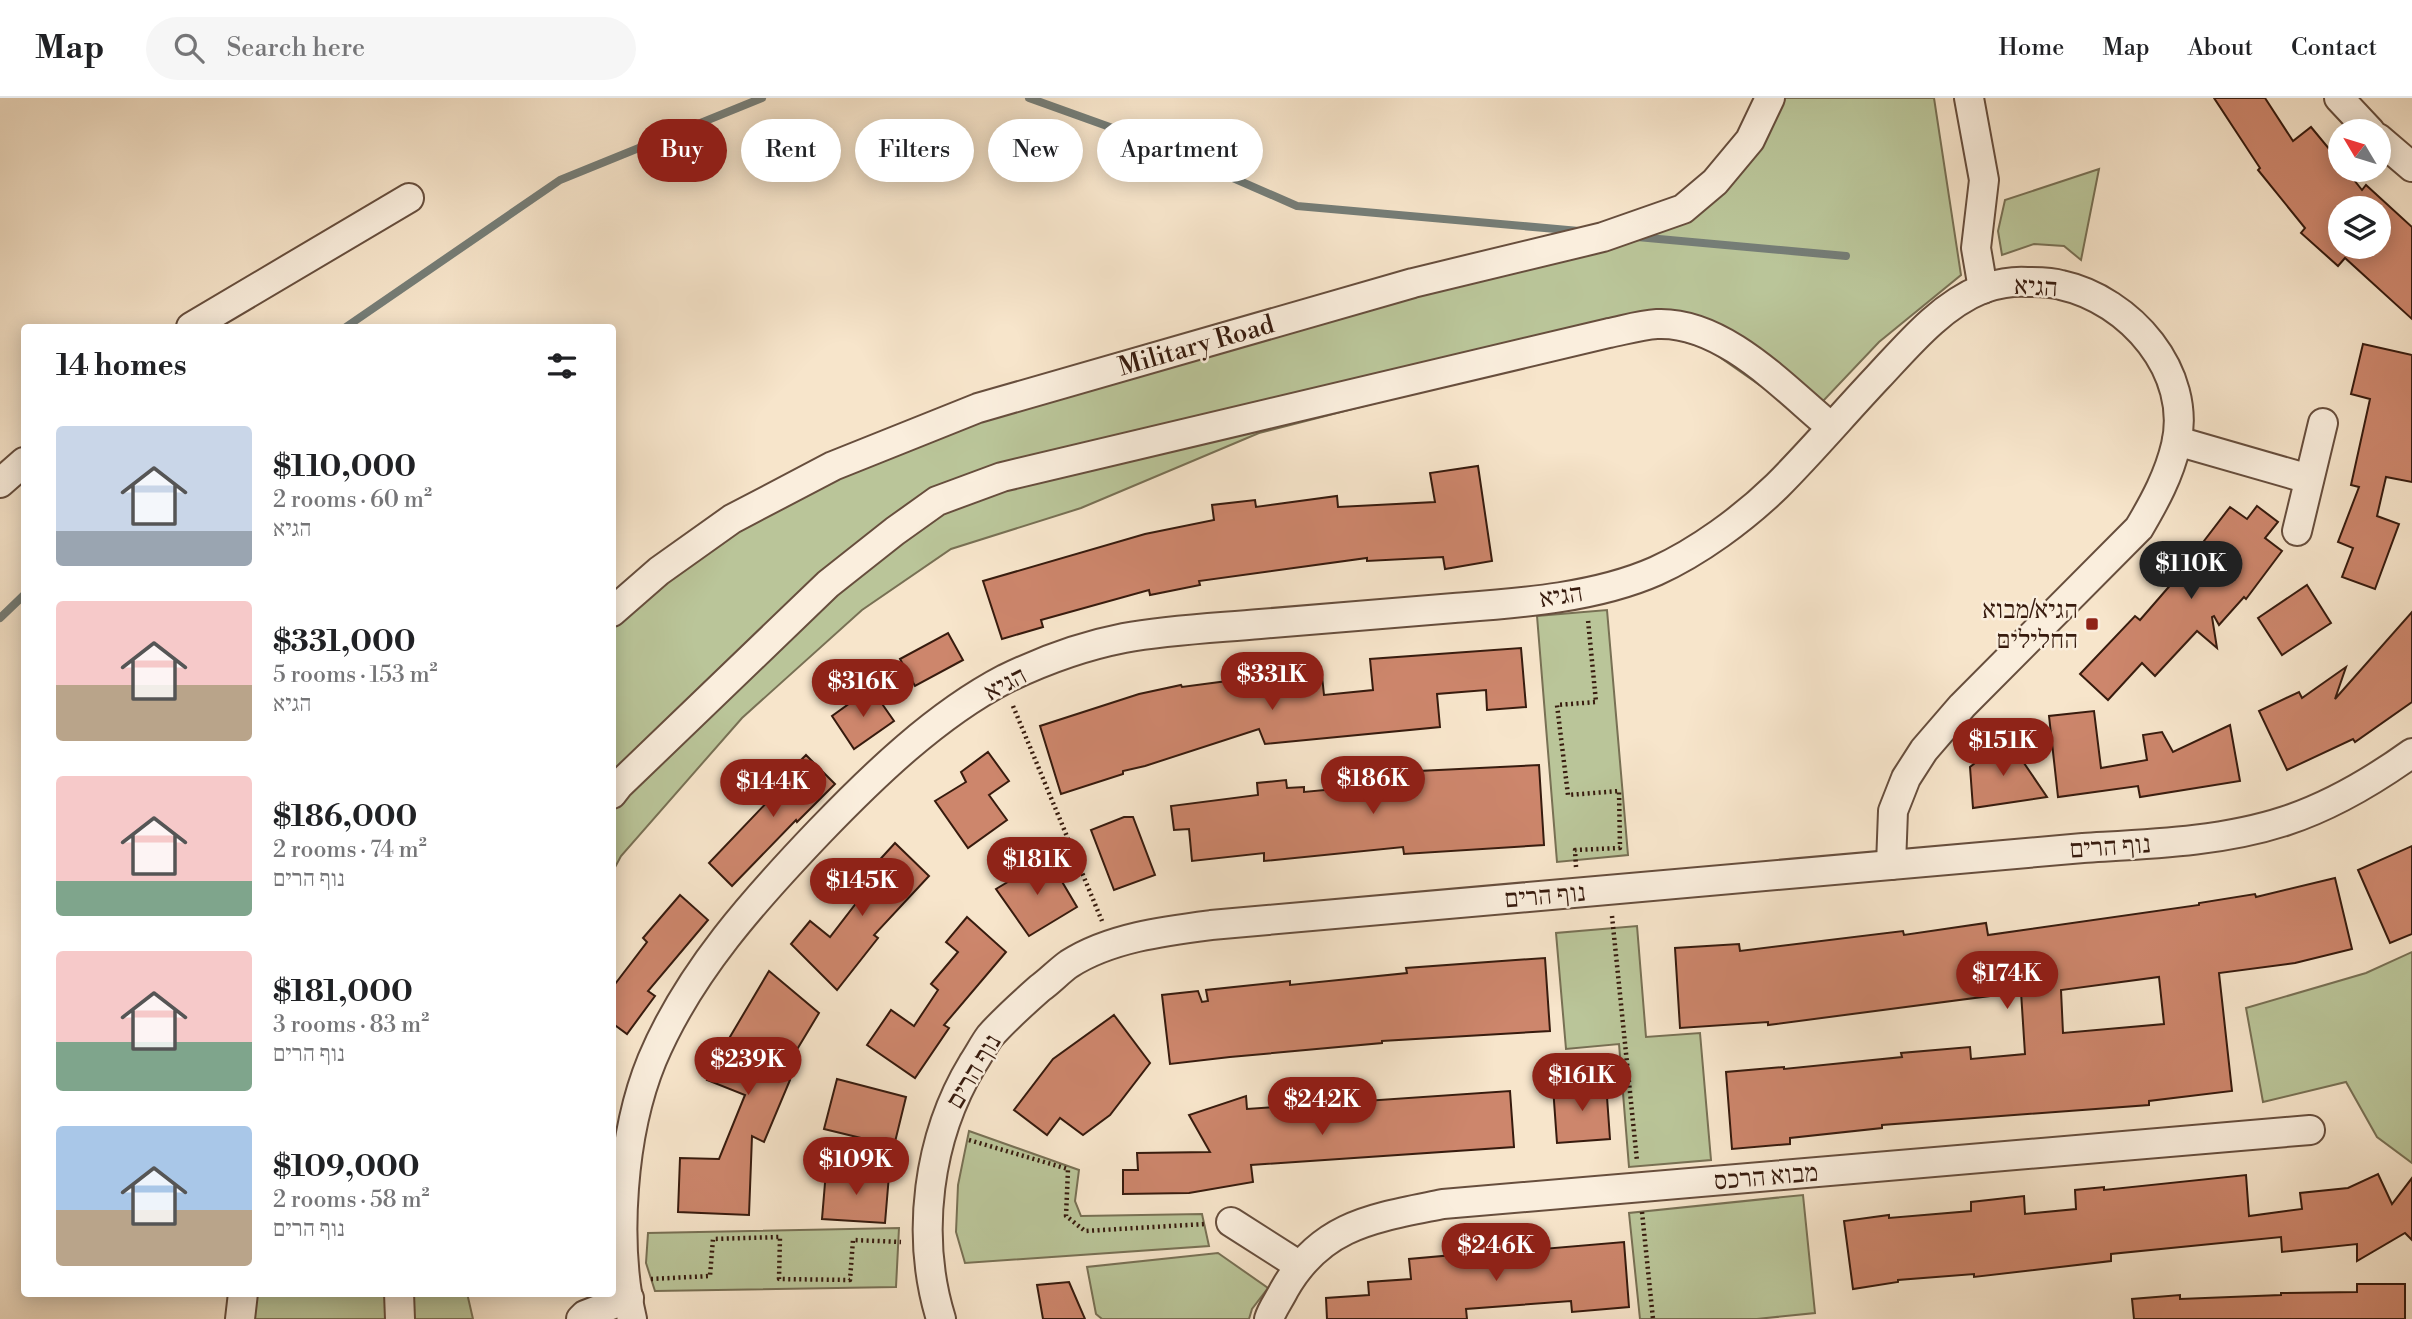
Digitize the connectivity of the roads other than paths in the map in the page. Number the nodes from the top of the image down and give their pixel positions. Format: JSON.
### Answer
{"nodes":[{"id":1,"x":1770,"y":98,"type":"edge"},
{"id":2,"x":1969,"y":98,"type":"edge"},
{"id":3,"x":2339,"y":98,"type":"edge"},
{"id":4,"x":2359,"y":119,"type":"edge"},
{"id":5,"x":2391,"y":149,"type":"edge"},
{"id":6,"x":2412,"y":167,"type":"edge"},
{"id":7,"x":409,"y":198,"type":"dead end"},
{"id":8,"x":1983,"y":289,"type":"junction"},
{"id":9,"x":196,"y":324,"type":"edge"},
{"id":10,"x":2323,"y":424,"type":"dead end"},
{"id":11,"x":1831,"y":428,"type":"junction"},
{"id":12,"x":2178,"y":441,"type":"junction"},
{"id":13,"x":21,"y":465,"type":"edge"},
{"id":14,"x":2309,"y":479,"type":"junction"},
{"id":15,"x":0,"y":483,"type":"edge"},
{"id":16,"x":2297,"y":531,"type":"dead end"},
{"id":17,"x":616,"y":609,"type":"edge"},
{"id":18,"x":2412,"y":753,"type":"edge"},
{"id":19,"x":616,"y":790,"type":"edge"},
{"id":20,"x":1891,"y":865,"type":"junction"},
{"id":21,"x":2310,"y":1130,"type":"dead end"},
{"id":22,"x":1231,"y":1222,"type":"road end"},
{"id":23,"x":1300,"y":1266,"type":"junction"},
{"id":24,"x":243,"y":1297,"type":"edge"},
{"id":25,"x":398,"y":1297,"type":"edge"},
{"id":26,"x":629,"y":1299,"type":"edge"},
{"id":27,"x":240,"y":1319,"type":"edge"},
{"id":28,"x":400,"y":1319,"type":"edge"},
{"id":29,"x":581,"y":1319,"type":"edge"},
{"id":30,"x":941,"y":1319,"type":"edge"},
{"id":31,"x":1269,"y":1319,"type":"edge"}],
"edges":[{"from":1,"to":17,"type":"street","name":"Military Road"},
{"from":2,"to":8,"type":"street"},
{"from":3,"to":4,"type":"street"},
{"from":5,"to":6,"type":"street"},
{"from":7,"to":9,"type":"street"},
{"from":8,"to":11,"type":"street","name":"הגיא"},
{"from":8,"to":12,"type":"street","name":"הגיא"},
{"from":10,"to":14,"type":"street"},
{"from":11,"to":19,"type":"street"},
{"from":11,"to":26,"type":"street","name":"הגיא"},
{"from":12,"to":14,"type":"street"},
{"from":12,"to":20,"type":"street","name":"הגיא"},
{"from":13,"to":15,"type":"street"},
{"from":14,"to":16,"type":"street"},
{"from":18,"to":20,"type":"street","name":"נוף הרים"},
{"from":20,"to":30,"type":"street","name":"נוף הרים"},
{"from":21,"to":23,"type":"street","name":"מבוא הרכס"},
{"from":22,"to":23,"type":"street"},
{"from":23,"to":31,"type":"street","name":"מבוא הרכס"},
{"from":24,"to":27,"type":"street"},
{"from":25,"to":28,"type":"street"},
{"from":26,"to":29,"type":"street"}]}
